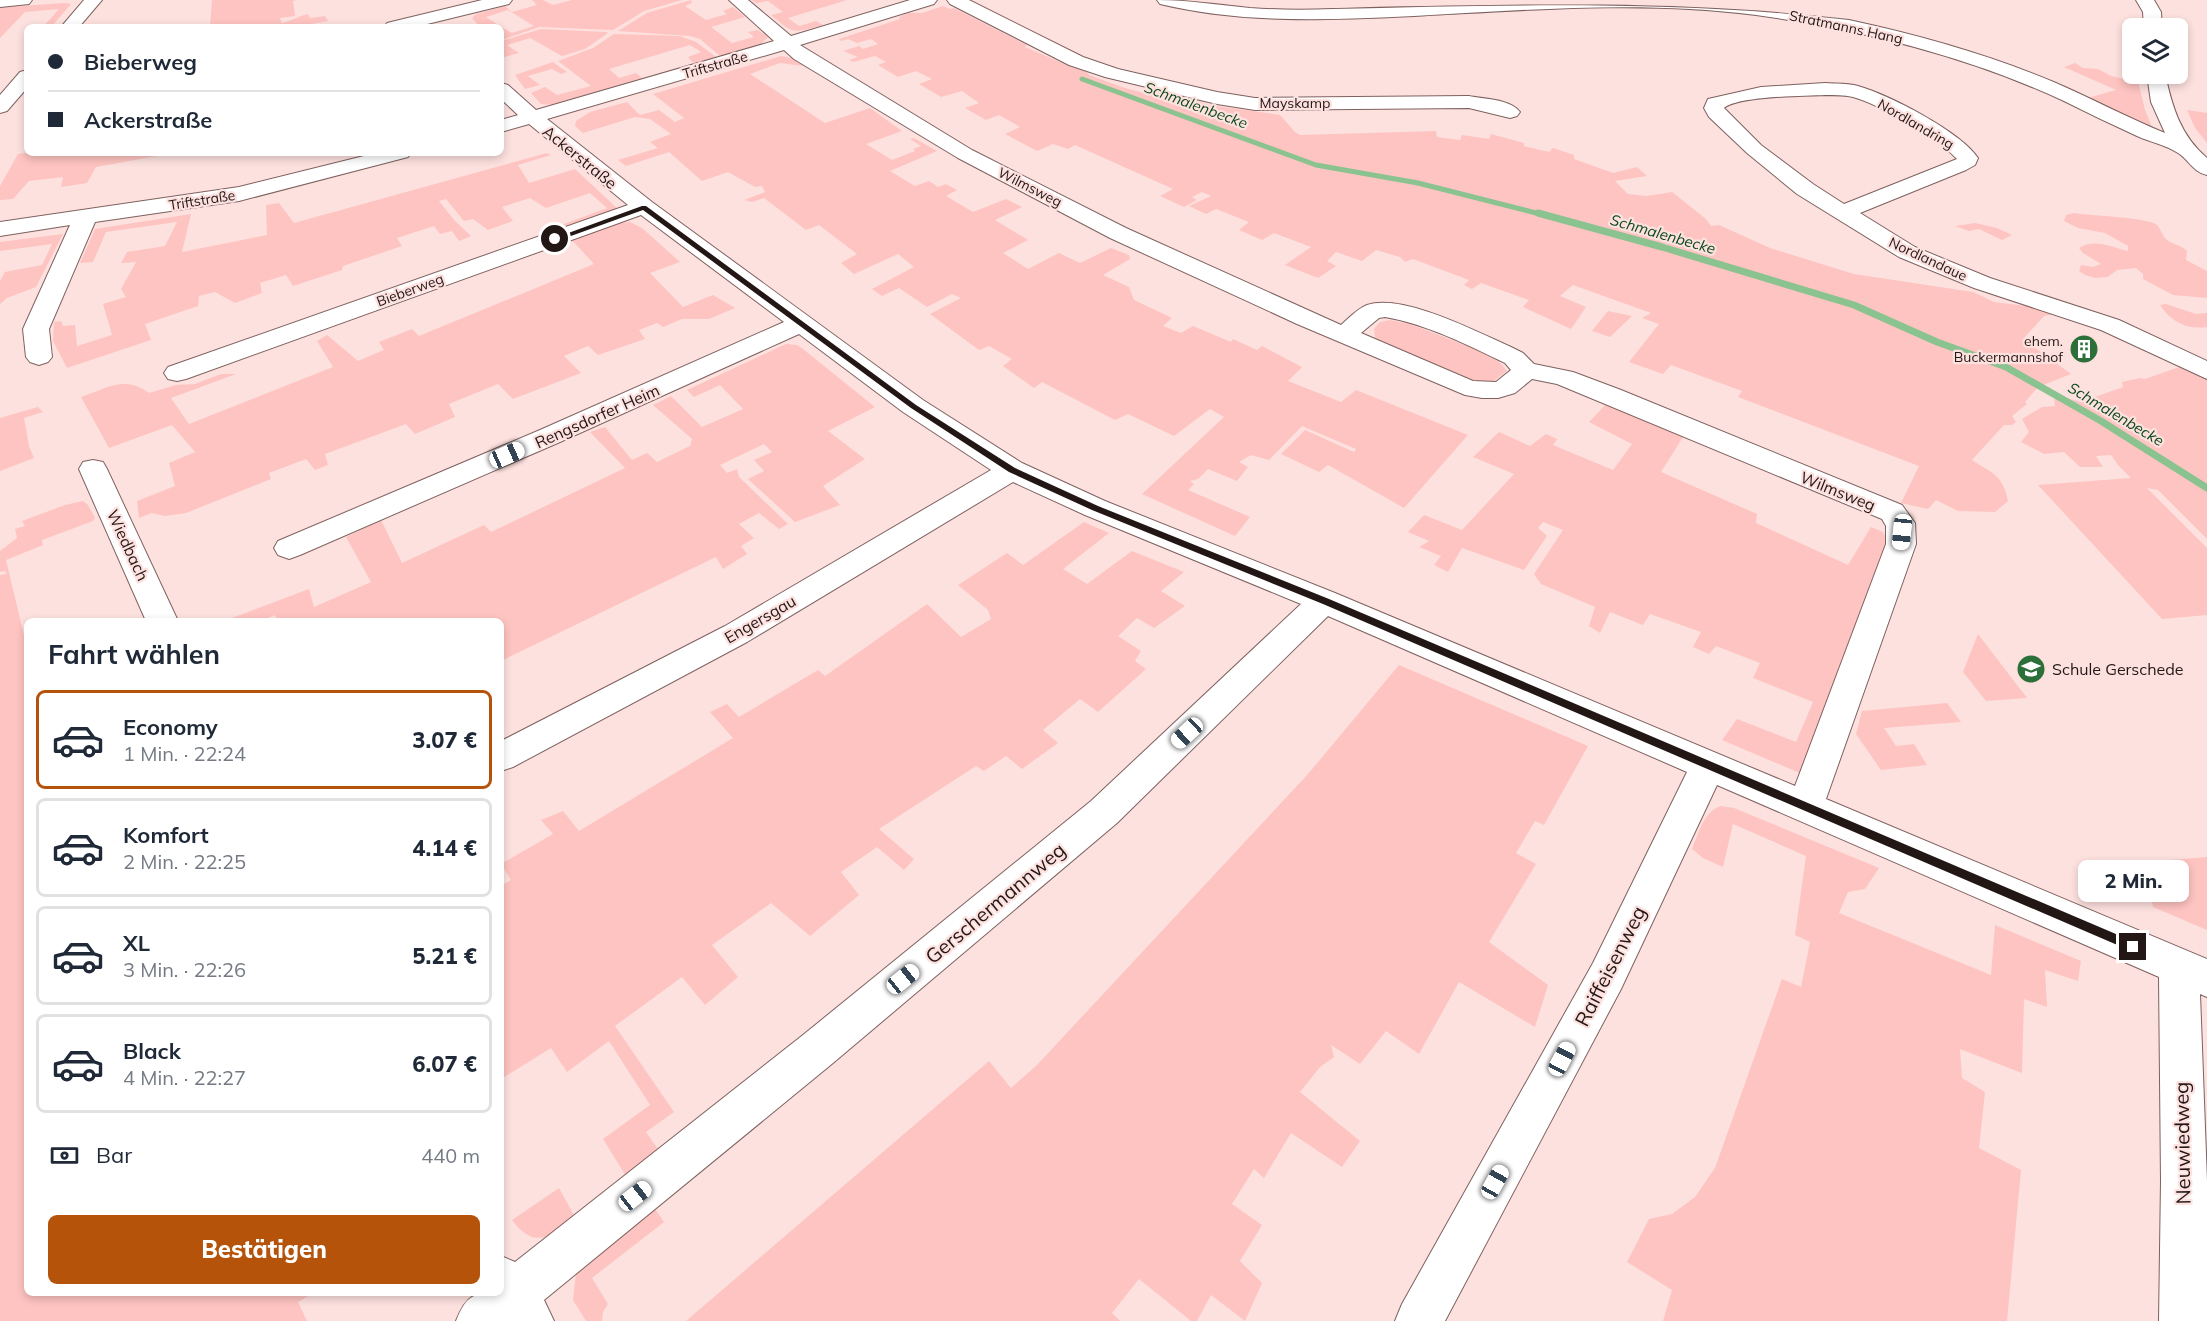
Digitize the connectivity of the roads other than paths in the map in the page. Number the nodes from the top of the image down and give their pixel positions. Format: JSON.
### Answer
{"nodes":[{"id":1,"x":23,"y":0,"type":"edge"},
{"id":2,"x":93,"y":0,"type":"edge"},
{"id":3,"x":434,"y":0,"type":"edge"},
{"id":4,"x":503,"y":0,"type":"edge"},
{"id":5,"x":738,"y":0,"type":"edge"},
{"id":6,"x":928,"y":0,"type":"edge"},
{"id":7,"x":956,"y":0,"type":"edge"},
{"id":8,"x":1166,"y":0,"type":"edge"},
{"id":9,"x":2145,"y":0,"type":"edge"},
{"id":10,"x":0,"y":2,"type":"edge"},
{"id":11,"x":2152,"y":18,"type":"edge"},
{"id":12,"x":450,"y":21,"type":"edge"},
{"id":13,"x":73,"y":24,"type":"edge"},
{"id":14,"x":422,"y":24,"type":"edge"},
{"id":15,"x":788,"y":43,"type":"junction"},
{"id":16,"x":24,"y":79,"type":"edge"},
{"id":17,"x":2159,"y":84,"type":"edge"},
{"id":18,"x":504,"y":92,"type":"edge"},
{"id":19,"x":1719,"y":94,"type":"joint"},
{"id":20,"x":24,"y":101,"type":"edge"},
{"id":21,"x":1,"y":106,"type":"edge"},
{"id":22,"x":1509,"y":112,"type":"dead end"},
{"id":23,"x":532,"y":118,"type":"junction"},
{"id":24,"x":504,"y":125,"type":"edge"},
{"id":25,"x":2184,"y":148,"type":"junction"},
{"id":26,"x":389,"y":156,"type":"edge"},
{"id":27,"x":2207,"y":169,"type":"edge"},
{"id":28,"x":644,"y":207,"type":"junction"},
{"id":29,"x":1840,"y":212,"type":"junction"},
{"id":30,"x":85,"y":218,"type":"junction"},
{"id":31,"x":0,"y":229,"type":"edge"},
{"id":32,"x":803,"y":323,"type":"junction"},
{"id":33,"x":1345,"y":335,"type":"junction"},
{"id":34,"x":39,"y":357,"type":"dead end"},
{"id":35,"x":1525,"y":370,"type":"junction"},
{"id":36,"x":2207,"y":371,"type":"edge"},
{"id":37,"x":177,"y":374,"type":"dead end"},
{"id":38,"x":93,"y":469,"type":"dead end"},
{"id":39,"x":1012,"y":470,"type":"junction"},
{"id":40,"x":289,"y":548,"type":"dead end"},
{"id":41,"x":1324,"y":601,"type":"junction"},
{"id":42,"x":161,"y":618,"type":"edge"},
{"id":43,"x":504,"y":755,"type":"edge"},
{"id":44,"x":1708,"y":766,"type":"junction"},
{"id":45,"x":1805,"y":807,"type":"junction"},
{"id":46,"x":2193,"y":972,"type":"edge"},
{"id":47,"x":505,"y":1305,"type":"edge"},
{"id":48,"x":1419,"y":1321,"type":"edge"},
{"id":49,"x":2183,"y":1321,"type":"edge"}],
"edges":[{"from":1,"to":10,"type":"street"},
{"from":2,"to":13,"type":"street"},
{"from":3,"to":12,"type":"street"},
{"from":4,"to":12,"type":"street"},
{"from":5,"to":15,"type":"street","name":"Wilmsweg"},
{"from":6,"to":15,"type":"street","name":"Triftstraße"},
{"from":7,"to":22,"type":"street","name":"Mayskamp"},
{"from":8,"to":25,"type":"street","name":"Stratmanns Hang"},
{"from":9,"to":11,"type":"street"},
{"from":12,"to":14,"type":"street"},
{"from":15,"to":23,"type":"street","name":"Triftstraße"},
{"from":15,"to":33,"type":"street","name":"Wilmsweg"},
{"from":16,"to":21,"type":"street"},
{"from":17,"to":25,"type":"street"},
{"from":18,"to":23,"type":"street","name":"Ackerstraße"},
{"from":19,"to":29,"type":"street","name":"Nordlandaue"},
{"from":19,"to":29,"type":"street","name":"Nordlandring"},
{"from":20,"to":21,"type":"street"},
{"from":23,"to":24,"type":"street","name":"Triftstraße"},
{"from":23,"to":28,"type":"street","name":"Ackerstraße"},
{"from":25,"to":27,"type":"street"},
{"from":26,"to":30,"type":"street","name":"Triftstraße"},
{"from":28,"to":32,"type":"street","name":"Ackerstraße"},
{"from":28,"to":37,"type":"street","name":"Bieberweg"},
{"from":29,"to":36,"type":"street","name":"Nordlandaue"},
{"from":30,"to":31,"type":"street","name":"Triftstraße"},
{"from":30,"to":34,"type":"street"},
{"from":32,"to":39,"type":"street","name":"Ackerstraße"},
{"from":32,"to":40,"type":"street","name":"Rengsdorfer Heim"},
{"from":33,"to":35,"type":"street","name":"Wilmsweg"},
{"from":33,"to":35,"type":"street","name":"Wilmsweg"},
{"from":35,"to":45,"type":"street","name":"Wilmsweg"},
{"from":38,"to":42,"type":"street","name":"Wiedbach"},
{"from":39,"to":41,"type":"street","name":"Ackerstraße"},
{"from":39,"to":43,"type":"street","name":"Engersgau"},
{"from":41,"to":44,"type":"street","name":"Ackerstraße"},
{"from":41,"to":47,"type":"street","name":"Gerschermannweg"},
{"from":44,"to":45,"type":"street","name":"Ackerstraße"},
{"from":44,"to":48,"type":"street","name":"Raiffeisenweg"},
{"from":45,"to":46,"type":"street","name":"Ackerstraße"},
{"from":46,"to":49,"type":"street","name":"Neuwiedweg"}]}
